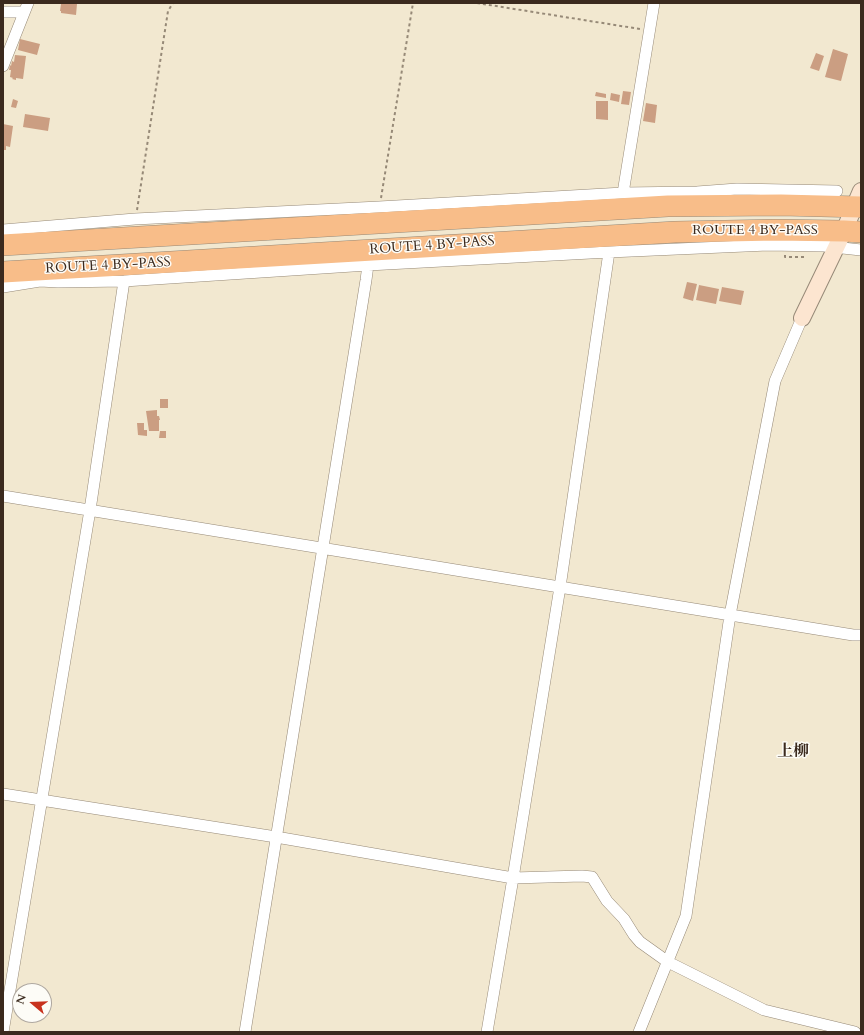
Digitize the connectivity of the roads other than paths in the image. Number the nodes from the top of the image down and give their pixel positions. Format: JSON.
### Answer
{"nodes":[{"id":1,"x":654,"y":3,"type":"edge"},
{"id":2,"x":26,"y":8,"type":"edge"},
{"id":3,"x":3,"y":12,"type":"edge"},
{"id":4,"x":3,"y":66,"type":"edge"},
{"id":5,"x":837,"y":191,"type":"dead end"},
{"id":6,"x":623,"y":193,"type":"junction"},
{"id":7,"x":697,"y":199,"type":"junction"},
{"id":8,"x":859,"y":202,"type":"edge"},
{"id":9,"x":3,"y":230,"type":"edge"},
{"id":10,"x":36,"y":236,"type":"junction"},
{"id":11,"x":847,"y":237,"type":"edge"},
{"id":12,"x":772,"y":238,"type":"junction"},
{"id":13,"x":3,"y":245,"type":"edge"},
{"id":14,"x":861,"y":250,"type":"edge"},
{"id":15,"x":609,"y":252,"type":"junction"},
{"id":16,"x":368,"y":258,"type":"junction"},
{"id":17,"x":3,"y":272,"type":"edge"},
{"id":18,"x":40,"y":275,"type":"junction"},
{"id":19,"x":124,"y":281,"type":"junction"},
{"id":20,"x":3,"y":287,"type":"edge"},
{"id":21,"x":802,"y":318,"type":"joint"},
{"id":22,"x":3,"y":496,"type":"edge"},
{"id":23,"x":90,"y":510,"type":"junction"},
{"id":24,"x":323,"y":548,"type":"junction"},
{"id":25,"x":560,"y":587,"type":"junction"},
{"id":26,"x":730,"y":615,"type":"junction"},
{"id":27,"x":861,"y":635,"type":"edge"},
{"id":28,"x":3,"y":794,"type":"edge"},
{"id":29,"x":42,"y":800,"type":"junction"},
{"id":30,"x":276,"y":837,"type":"junction"},
{"id":31,"x":513,"y":878,"type":"junction"},
{"id":32,"x":668,"y":962,"type":"junction"},
{"id":33,"x":3,"y":1032,"type":"edge"},
{"id":34,"x":245,"y":1032,"type":"edge"},
{"id":35,"x":487,"y":1032,"type":"edge"},
{"id":36,"x":639,"y":1032,"type":"edge"},
{"id":37,"x":855,"y":1032,"type":"edge"}],
"edges":[{"from":1,"to":6,"type":"street"},
{"from":2,"to":3,"type":"street"},
{"from":2,"to":4,"type":"street"},
{"from":5,"to":7,"type":"street"},
{"from":6,"to":7,"type":"street"},
{"from":6,"to":10,"type":"street"},
{"from":7,"to":8,"type":"highway","name":"ROUTE 4 BY-PASS"},
{"from":7,"to":10,"type":"highway","name":"ROUTE 4 BY-PASS"},
{"from":8,"to":11,"type":"street"},
{"from":9,"to":10,"type":"street"},
{"from":10,"to":13,"type":"highway","name":"ROUTE 4 BY-PASS"},
{"from":11,"to":12,"type":"highway","name":"ROUTE 4 BY-PASS"},
{"from":11,"to":14,"type":"street"},
{"from":11,"to":21,"type":"street"},
{"from":12,"to":15,"type":"street"},
{"from":12,"to":16,"type":"highway","name":"ROUTE 4 BY-PASS"},
{"from":15,"to":16,"type":"street"},
{"from":15,"to":25,"type":"street"},
{"from":16,"to":18,"type":"highway","name":"ROUTE 4 BY-PASS"},
{"from":16,"to":19,"type":"street"},
{"from":16,"to":24,"type":"street"},
{"from":17,"to":18,"type":"highway","name":"ROUTE 4 BY-PASS"},
{"from":18,"to":19,"type":"street"},
{"from":18,"to":20,"type":"street"},
{"from":19,"to":23,"type":"street"},
{"from":21,"to":26,"type":"street"},
{"from":22,"to":23,"type":"street"},
{"from":23,"to":24,"type":"street"},
{"from":23,"to":29,"type":"street"},
{"from":24,"to":25,"type":"street"},
{"from":24,"to":30,"type":"street"},
{"from":25,"to":26,"type":"street"},
{"from":25,"to":31,"type":"street"},
{"from":26,"to":27,"type":"street"},
{"from":26,"to":32,"type":"street"},
{"from":28,"to":29,"type":"street"},
{"from":29,"to":30,"type":"street"},
{"from":29,"to":33,"type":"street"},
{"from":30,"to":31,"type":"street"},
{"from":30,"to":34,"type":"street"},
{"from":31,"to":32,"type":"street"},
{"from":31,"to":35,"type":"street"},
{"from":32,"to":36,"type":"street"},
{"from":32,"to":37,"type":"street"}]}
